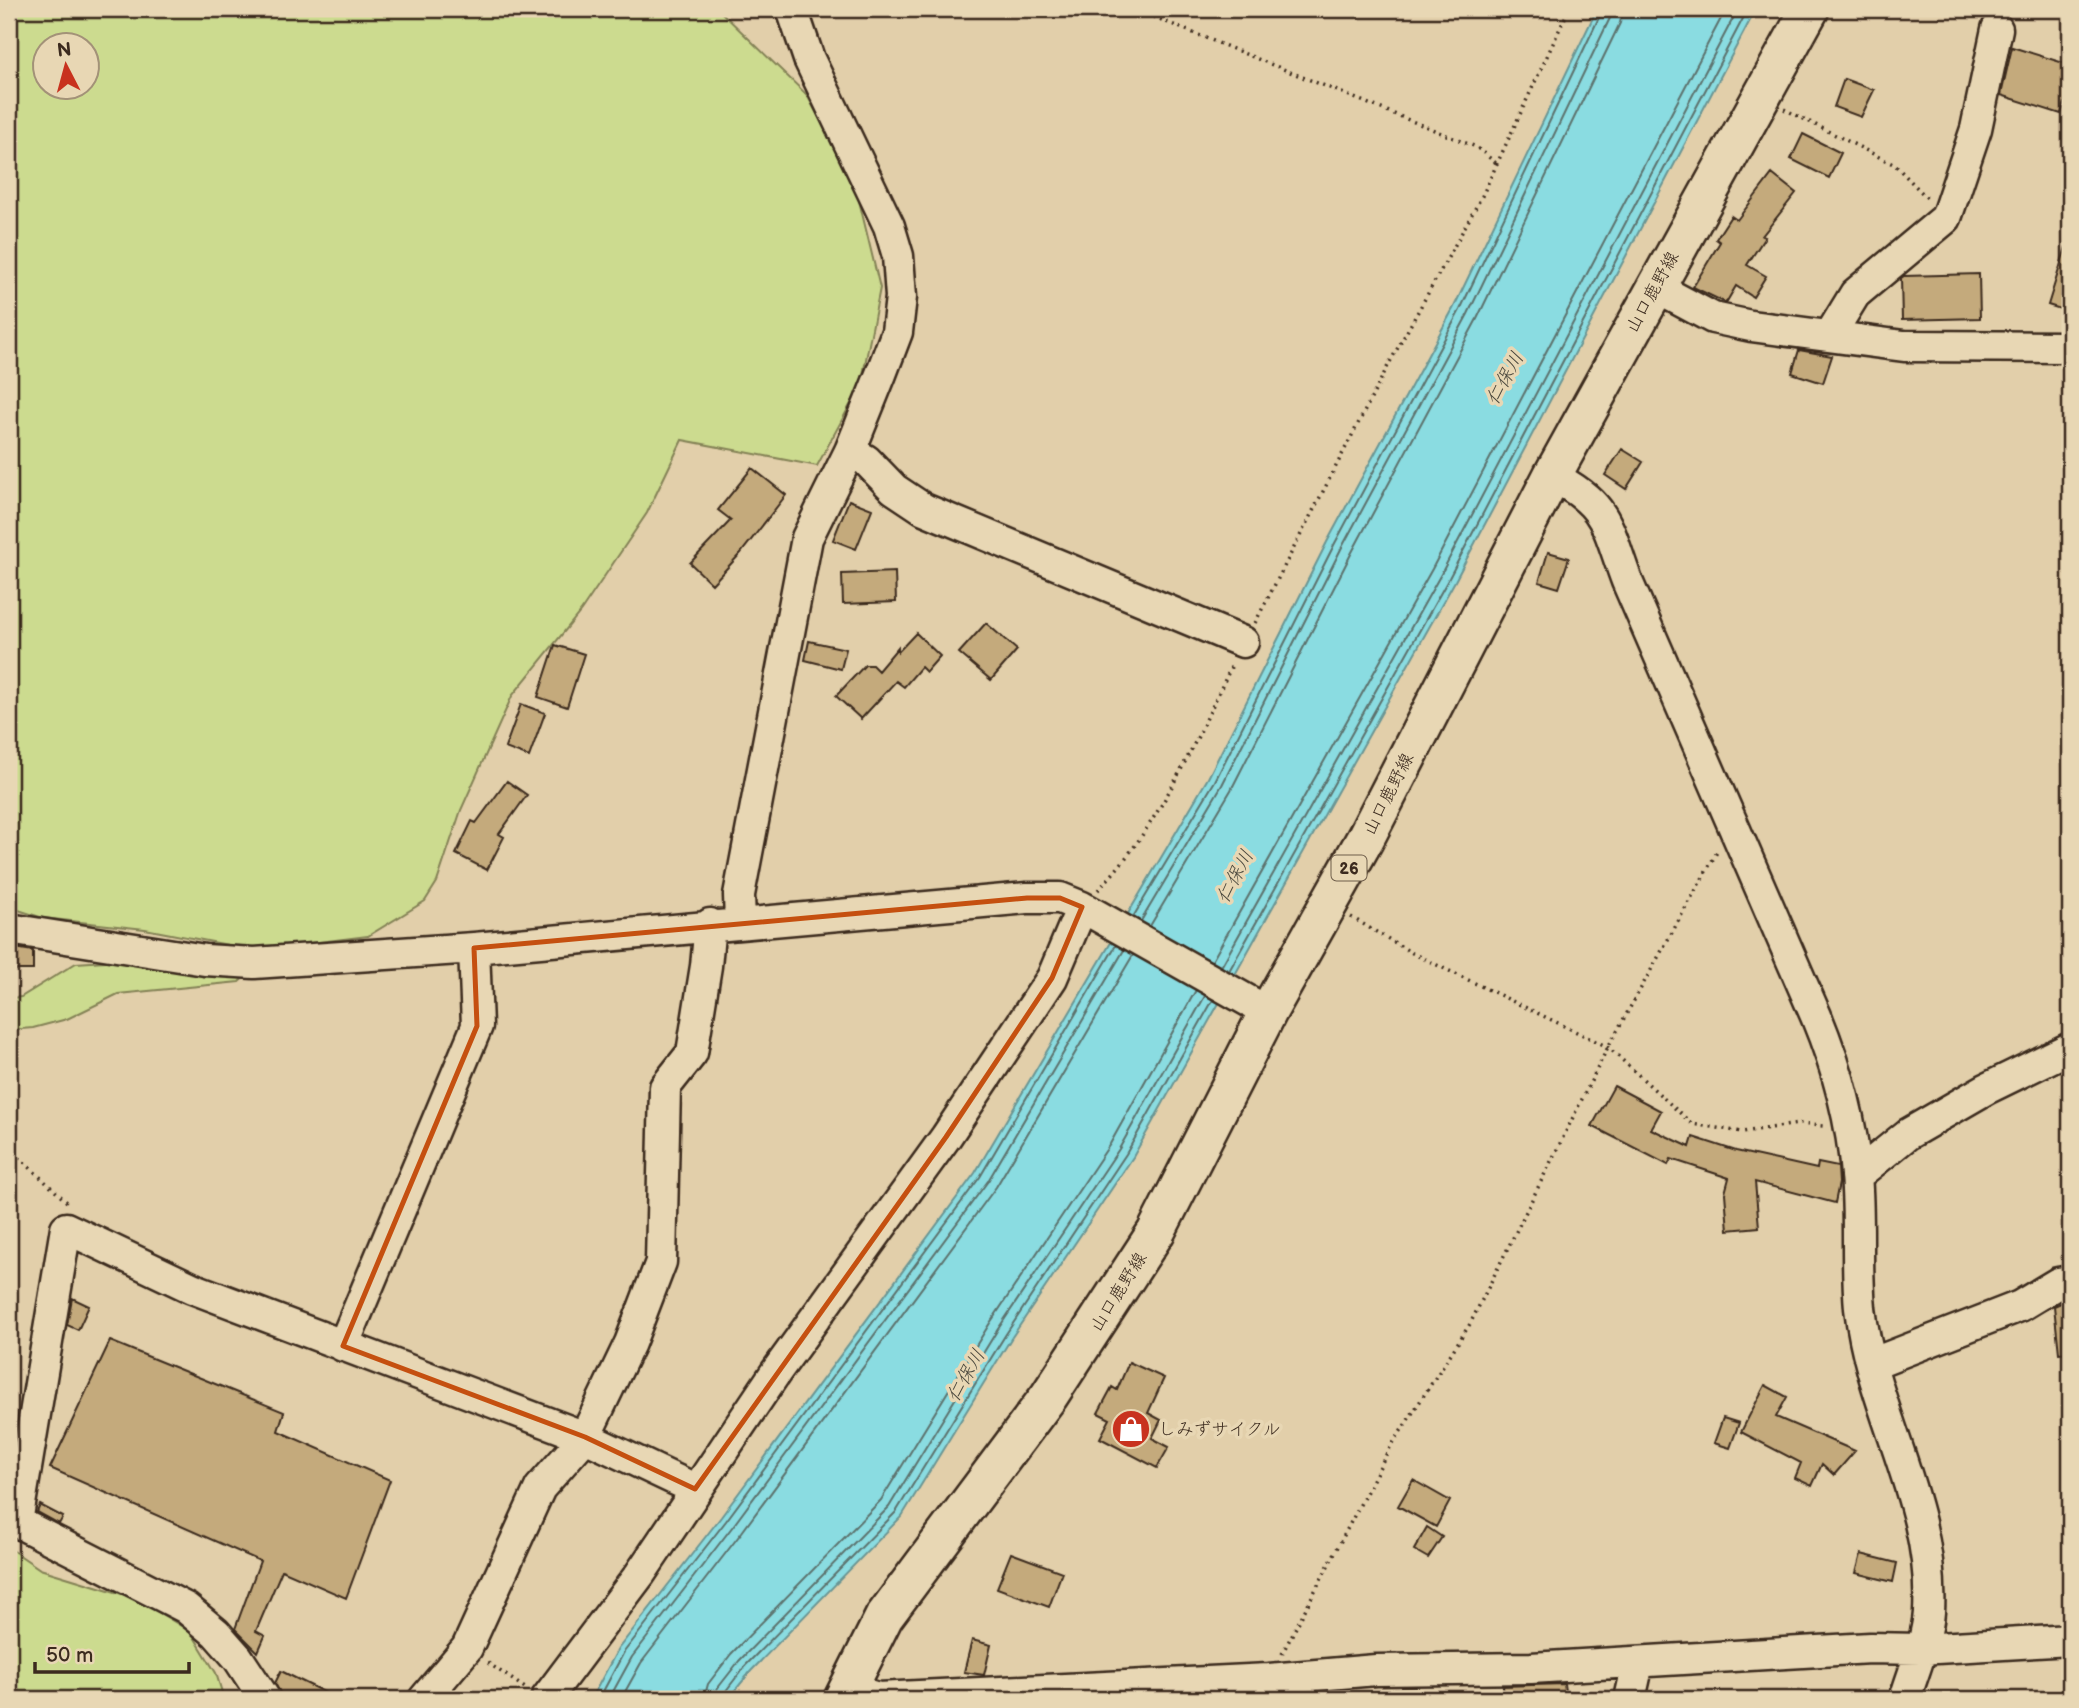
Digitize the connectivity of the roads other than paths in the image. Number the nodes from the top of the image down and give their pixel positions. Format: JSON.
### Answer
{"nodes":[{"id":1,"x":792,"y":9,"type":"edge"},
{"id":2,"x":1810,"y":9,"type":"edge"},
{"id":3,"x":1997,"y":29,"type":"dead end"},
{"id":4,"x":1655,"y":288,"type":"junction"},
{"id":5,"x":1830,"y":335,"type":"junction"},
{"id":6,"x":2070,"y":347,"type":"edge"},
{"id":7,"x":850,"y":451,"type":"junction"},
{"id":8,"x":1552,"y":476,"type":"junction"},
{"id":9,"x":1243,"y":642,"type":"road end"},
{"id":10,"x":1086,"y":910,"type":"junction"},
{"id":11,"x":740,"y":922,"type":"junction"},
{"id":12,"x":710,"y":924,"type":"junction"},
{"id":13,"x":9,"y":929,"type":"edge"},
{"id":14,"x":474,"y":948,"type":"junction"},
{"id":15,"x":1256,"y":1005,"type":"junction"},
{"id":16,"x":2070,"y":1048,"type":"edge"},
{"id":17,"x":1856,"y":1175,"type":"junction"},
{"id":18,"x":2070,"y":1280,"type":"edge"},
{"id":19,"x":343,"y":1346,"type":"junction"},
{"id":20,"x":1871,"y":1364,"type":"junction"},
{"id":21,"x":585,"y":1437,"type":"junction"},
{"id":22,"x":695,"y":1489,"type":"junction"},
{"id":23,"x":2070,"y":1640,"type":"edge"},
{"id":24,"x":1920,"y":1648,"type":"junction"},
{"id":25,"x":1638,"y":1663,"type":"junction"},
{"id":26,"x":1131,"y":1691,"type":"edge"},
{"id":27,"x":845,"y":1694,"type":"edge"},
{"id":28,"x":538,"y":1696,"type":"edge"},
{"id":29,"x":265,"y":1699,"type":"edge"},
{"id":30,"x":424,"y":1699,"type":"edge"},
{"id":31,"x":1630,"y":1699,"type":"edge"},
{"id":32,"x":1905,"y":1699,"type":"edge"}],
"edges":[{"from":1,"to":7,"type":"street"},
{"from":2,"to":4,"type":"main road","name":"山口鹿野線","number":"26"},
{"from":3,"to":5,"type":"street"},
{"from":4,"to":5,"type":"street"},
{"from":4,"to":8,"type":"main road","name":"山口鹿野線","number":"26"},
{"from":5,"to":6,"type":"street"},
{"from":7,"to":9,"type":"street"},
{"from":7,"to":11,"type":"street"},
{"from":8,"to":15,"type":"main road","name":"山口鹿野線","number":"26"},
{"from":8,"to":17,"type":"street"},
{"from":10,"to":11,"type":"street"},
{"from":10,"to":15,"type":"street"},
{"from":10,"to":22,"type":"street"},
{"from":11,"to":12,"type":"street"},
{"from":12,"to":14,"type":"street"},
{"from":12,"to":21,"type":"street"},
{"from":13,"to":14,"type":"street"},
{"from":14,"to":19,"type":"street"},
{"from":15,"to":27,"type":"main road","name":"山口鹿野線","number":"26"},
{"from":16,"to":17,"type":"street"},
{"from":17,"to":20,"type":"street"},
{"from":18,"to":20,"type":"street"},
{"from":19,"to":21,"type":"street"},
{"from":19,"to":29,"type":"street"},
{"from":20,"to":24,"type":"street"},
{"from":21,"to":22,"type":"street"},
{"from":21,"to":30,"type":"street"},
{"from":22,"to":28,"type":"street"},
{"from":23,"to":24,"type":"street"},
{"from":24,"to":25,"type":"street"},
{"from":24,"to":32,"type":"street"},
{"from":25,"to":26,"type":"street"},
{"from":25,"to":31,"type":"street"},
{"from":26,"to":27,"type":"street"}]}
